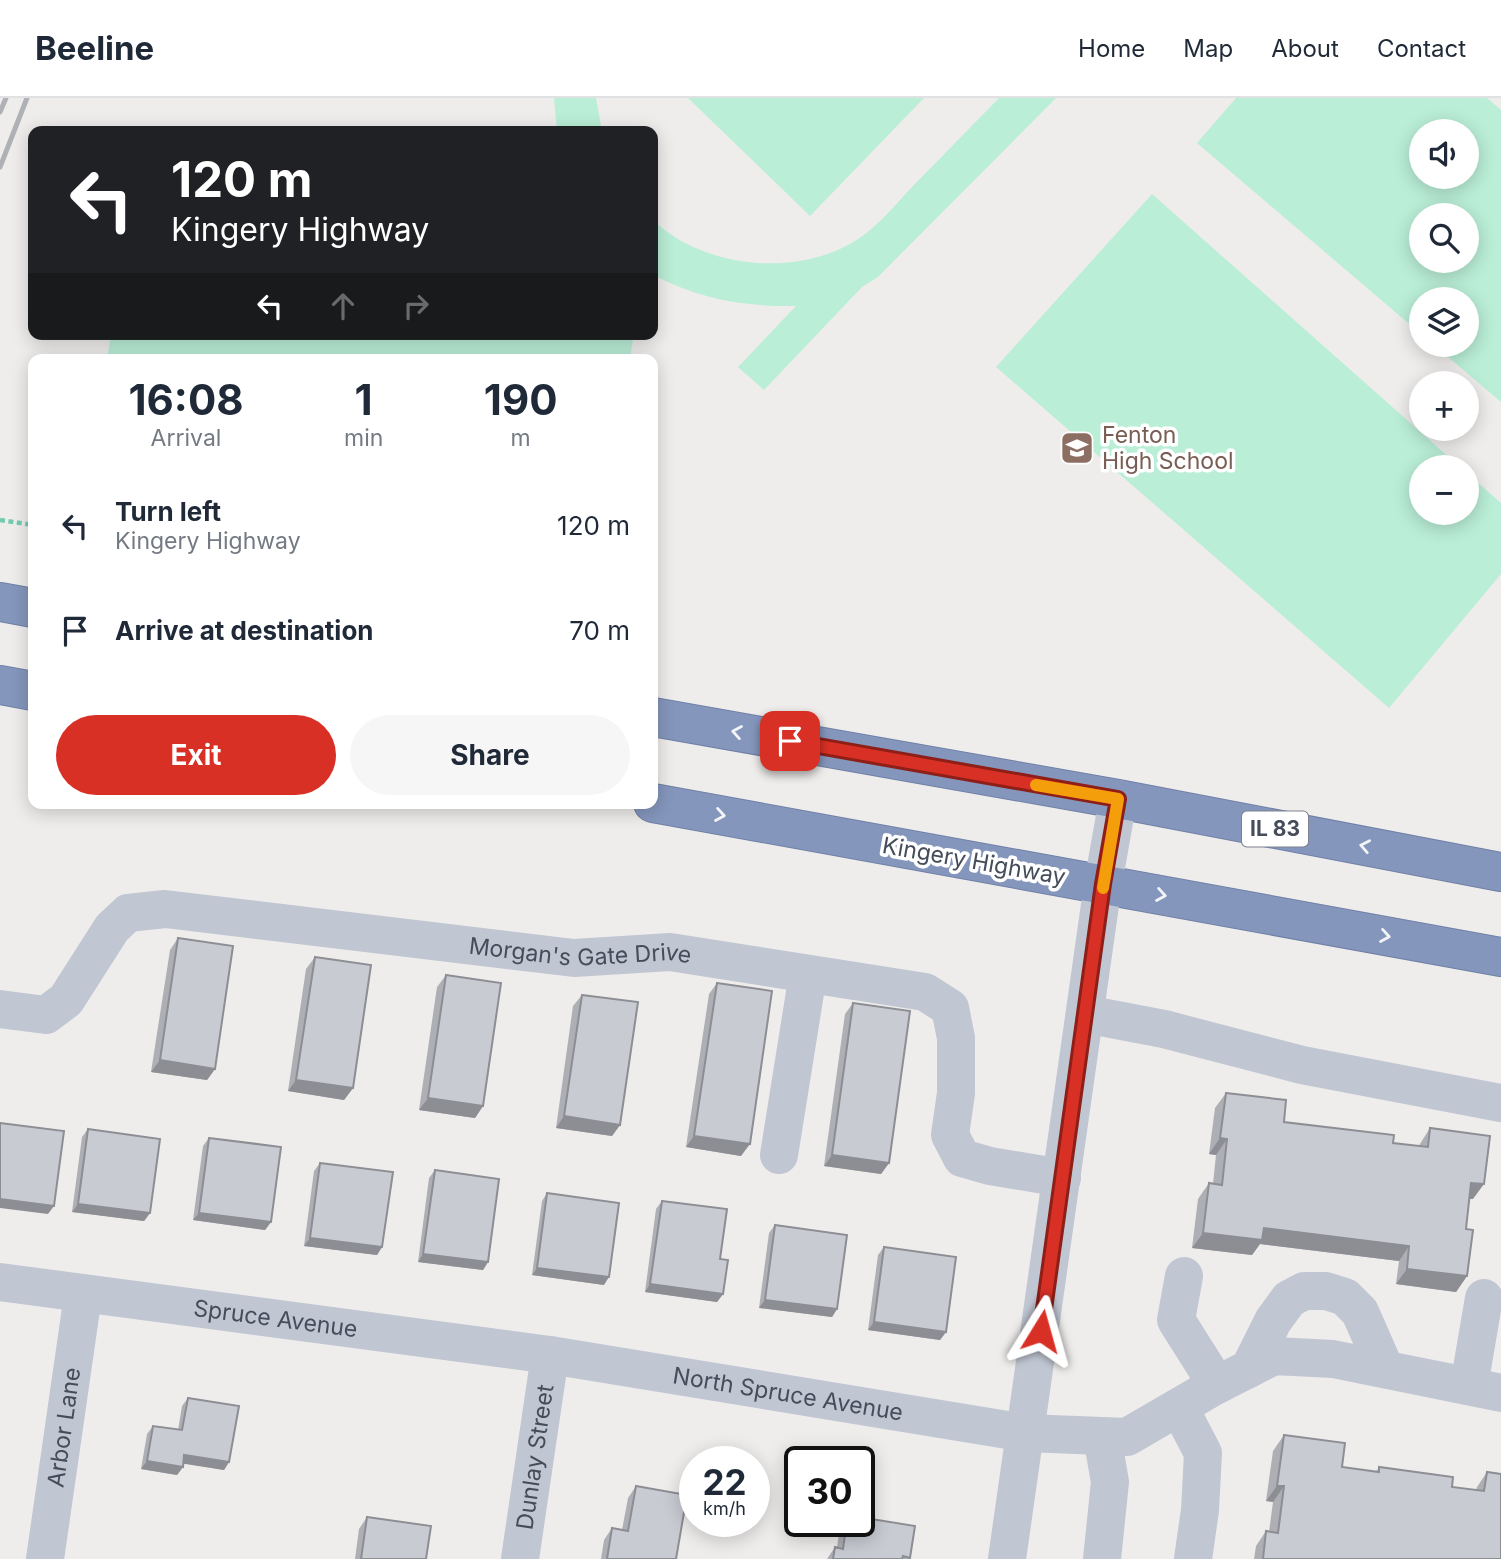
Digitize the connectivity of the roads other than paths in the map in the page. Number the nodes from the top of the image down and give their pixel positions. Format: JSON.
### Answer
{"nodes":[{"id":1,"x":0,"y":685,"type":"edge"},
{"id":2,"x":28,"y":690,"type":"edge"},
{"id":3,"x":658,"y":718,"type":"edge"},
{"id":4,"x":1118,"y":799,"type":"junction"},
{"id":5,"x":658,"y":804,"type":"edge"},
{"id":6,"x":1501,"y":872,"type":"edge"},
{"id":7,"x":1103,"y":884,"type":"junction"},
{"id":8,"x":1501,"y":957,"type":"edge"},
{"id":9,"x":808,"y":974,"type":"junction"},
{"id":10,"x":0,"y":1009,"type":"edge"},
{"id":11,"x":1085,"y":1014,"type":"junction"},
{"id":12,"x":1501,"y":1102,"type":"edge"},
{"id":13,"x":779,"y":1154,"type":"dead end"},
{"id":14,"x":1062,"y":1178,"type":"junction"},
{"id":15,"x":1184,"y":1276,"type":"dead end"},
{"id":16,"x":0,"y":1282,"type":"edge"},
{"id":17,"x":83,"y":1295,"type":"junction"},
{"id":18,"x":1484,"y":1298,"type":"dead end"},
{"id":19,"x":550,"y":1355,"type":"junction"},
{"id":20,"x":1385,"y":1369,"type":"junction"},
{"id":21,"x":1233,"y":1377,"type":"junction"},
{"id":22,"x":1485,"y":1389,"type":"edge"},
{"id":23,"x":1178,"y":1407,"type":"junction"},
{"id":24,"x":1026,"y":1433,"type":"junction"},
{"id":25,"x":1102,"y":1436,"type":"junction"},
{"id":26,"x":44,"y":1559,"type":"edge"},
{"id":27,"x":520,"y":1559,"type":"edge"},
{"id":28,"x":1007,"y":1559,"type":"edge"},
{"id":29,"x":1102,"y":1559,"type":"edge"},
{"id":30,"x":1193,"y":1559,"type":"edge"}],
"edges":[{"from":1,"to":2,"type":"highway"},
{"from":4,"to":3,"type":"highway","number":"IL 83","one_way":true},
{"from":6,"to":4,"type":"highway","number":"IL 83","one_way":true},
{"from":4,"to":7,"type":"street"},
{"from":5,"to":7,"type":"highway","name":"Kingery Highway","one_way":true},
{"from":7,"to":8,"type":"highway","name":"Kingery Highway","one_way":true},
{"from":7,"to":11,"type":"street"},
{"from":9,"to":10,"type":"street","name":"Morgan's Gate Drive"},
{"from":9,"to":13,"type":"street"},
{"from":9,"to":14,"type":"street","name":"Morgan's Gate Drive"},
{"from":11,"to":12,"type":"street"},
{"from":11,"to":14,"type":"street"},
{"from":14,"to":24,"type":"street"},
{"from":15,"to":21,"type":"street"},
{"from":16,"to":17,"type":"street","name":"Spruce Avenue"},
{"from":17,"to":19,"type":"street","name":"Spruce Avenue"},
{"from":17,"to":26,"type":"street","name":"Arbor Lane"},
{"from":18,"to":22,"type":"street"},
{"from":19,"to":24,"type":"street","name":"North Spruce Avenue"},
{"from":19,"to":27,"type":"street","name":"Dunlay Street"},
{"from":20,"to":21,"type":"street","name":"North Spruce Avenue"},
{"from":20,"to":21,"type":"street"},
{"from":20,"to":22,"type":"street","name":"North Spruce Avenue"},
{"from":21,"to":23,"type":"street","name":"North Spruce Avenue"},
{"from":23,"to":25,"type":"street","name":"North Spruce Avenue"},
{"from":23,"to":30,"type":"street"},
{"from":24,"to":25,"type":"street","name":"North Spruce Avenue"},
{"from":24,"to":28,"type":"street"},
{"from":25,"to":29,"type":"street"}]}
